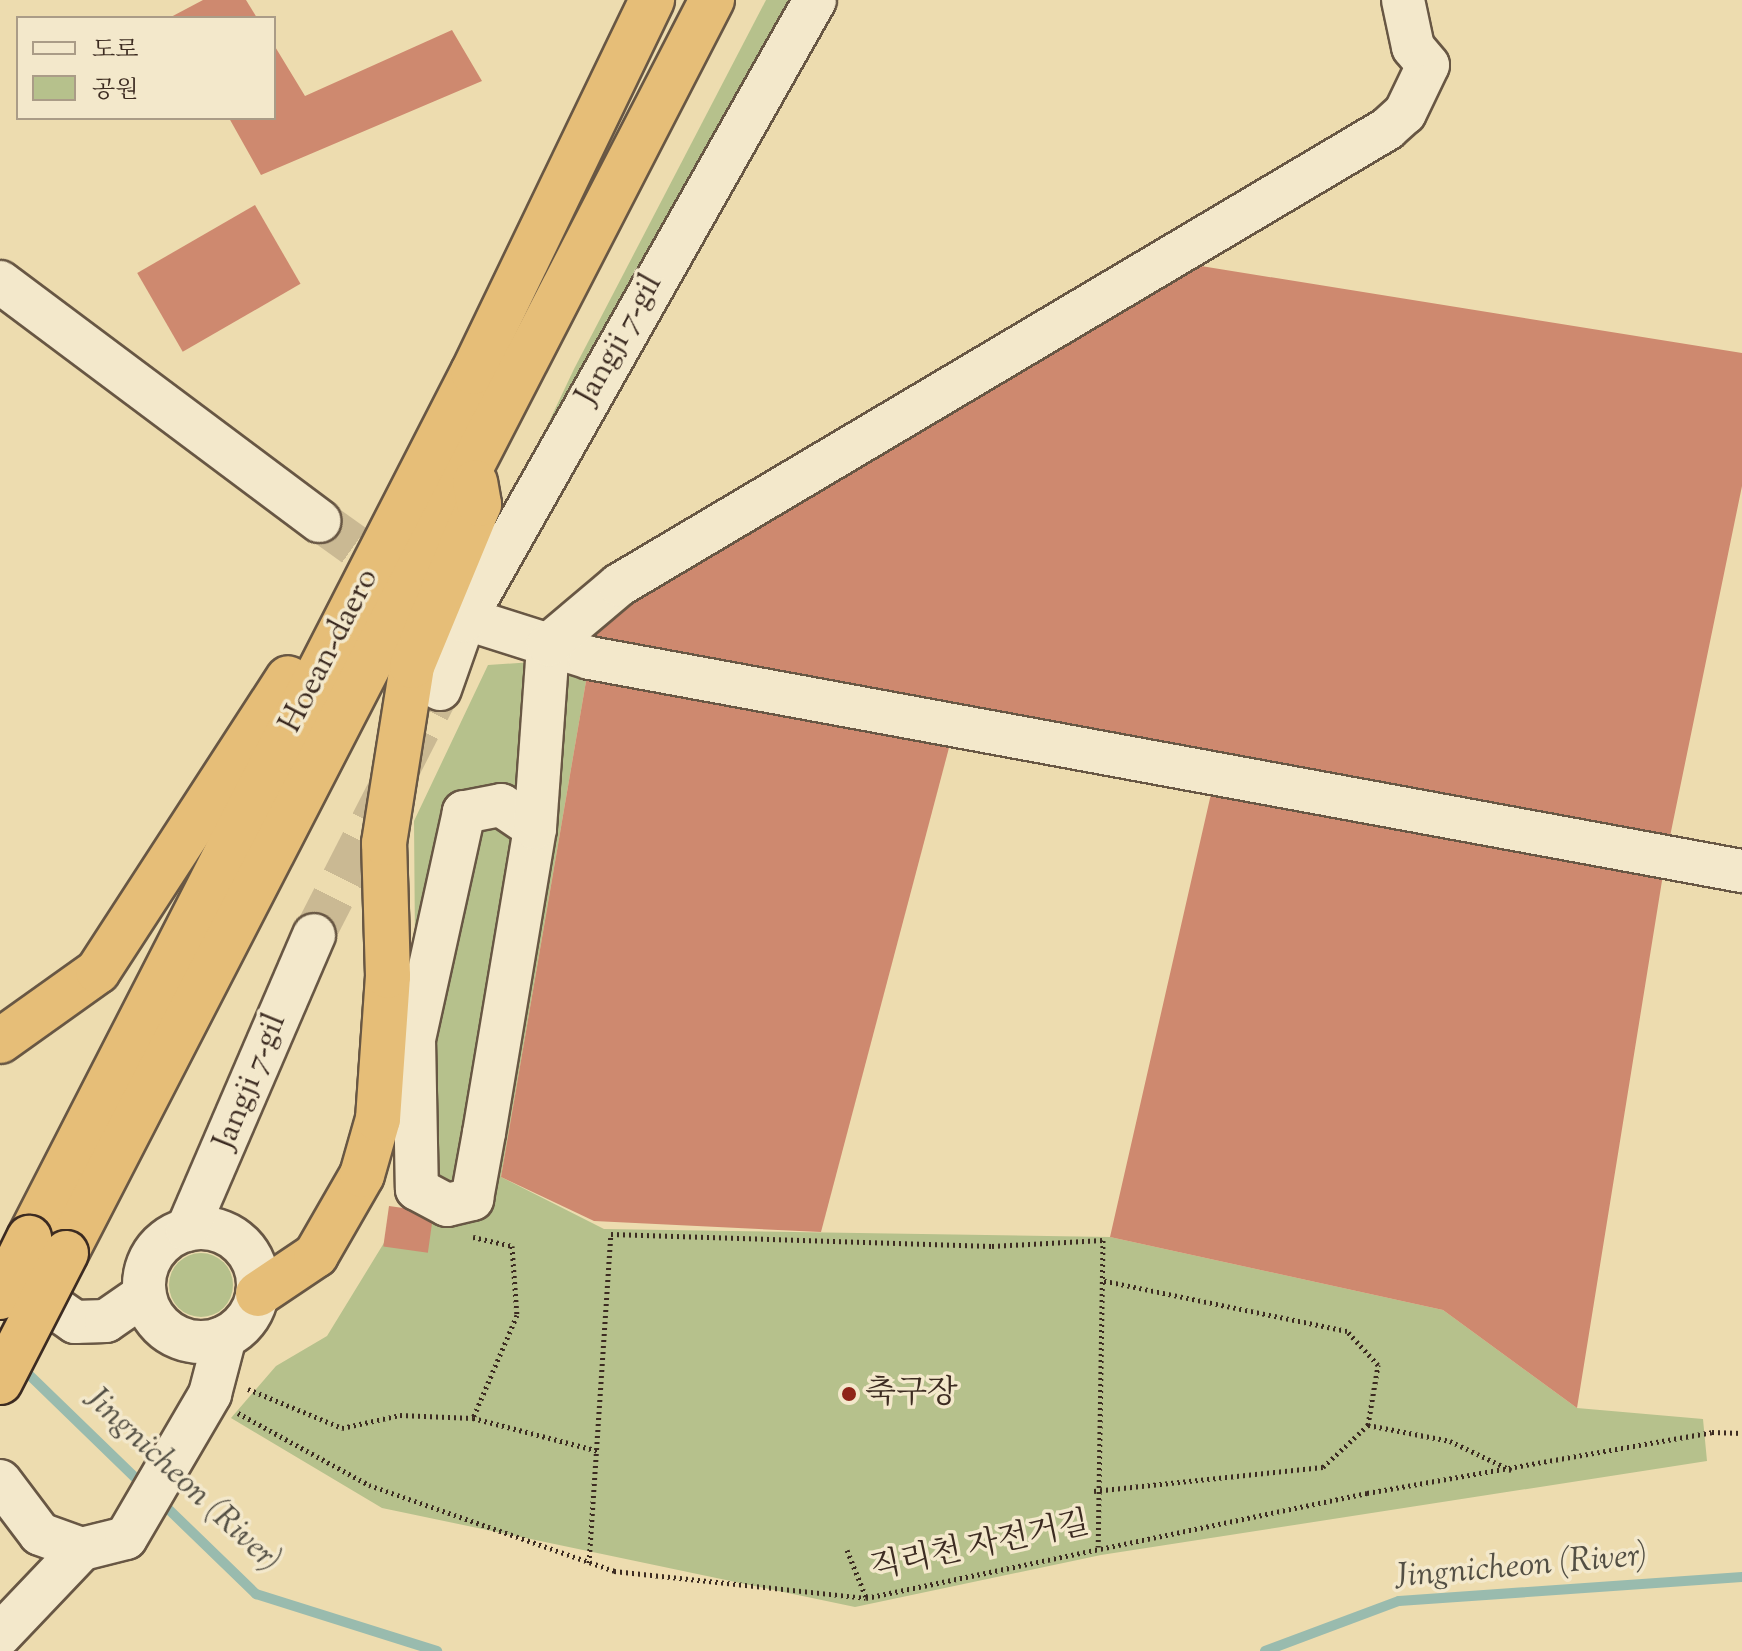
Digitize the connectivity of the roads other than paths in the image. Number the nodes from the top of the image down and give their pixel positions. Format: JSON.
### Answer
{"nodes":[{"id":1,"x":652,"y":0,"type":"edge"},
{"id":2,"x":712,"y":0,"type":"edge"},
{"id":3,"x":738,"y":0,"type":"edge"},
{"id":4,"x":815,"y":0,"type":"edge"},
{"id":5,"x":1403,"y":0,"type":"edge"},
{"id":6,"x":628,"y":166,"type":"junction"},
{"id":7,"x":0,"y":282,"type":"edge"},
{"id":8,"x":471,"y":456,"type":"junction"},
{"id":9,"x":419,"y":479,"type":"junction"},
{"id":10,"x":320,"y":521,"type":"tunnel mouth"},
{"id":11,"x":456,"y":617,"type":"junction"},
{"id":12,"x":548,"y":645,"type":"junction"},
{"id":13,"x":440,"y":689,"type":"tunnel mouth"},
{"id":14,"x":535,"y":828,"type":"junction"},
{"id":15,"x":1742,"y":871,"type":"edge"},
{"id":16,"x":314,"y":935,"type":"tunnel mouth"},
{"id":17,"x":0,"y":1041,"type":"edge"},
{"id":18,"x":187,"y":1230,"type":"junction"},
{"id":19,"x":32,"y":1253,"type":"edge"},
{"id":20,"x":145,"y":1294,"type":"junction"},
{"id":21,"x":258,"y":1294,"type":"junction"},
{"id":22,"x":0,"y":1297,"type":"edge"},
{"id":23,"x":212,"y":1379,"type":"junction"},
{"id":24,"x":0,"y":1382,"type":"edge"},
{"id":25,"x":0,"y":1481,"type":"edge"},
{"id":26,"x":82,"y":1549,"type":"junction"},
{"id":27,"x":0,"y":1635,"type":"edge"}],
"edges":[{"from":1,"to":9,"type":"highway","name":"Hoean-daero"},
{"from":2,"to":6,"type":"highway","name":"Hoean-daero"},
{"from":3,"to":6,"type":"highway"},
{"from":4,"to":11,"type":"street","name":"Jangji 7-gil"},
{"from":5,"to":12,"type":"street"},
{"from":6,"to":8,"type":"highway","name":"Hoean-daero"},
{"from":7,"to":10,"type":"street"},
{"from":8,"to":19,"type":"highway","name":"Hoean-daero"},
{"from":8,"to":21,"type":"highway"},
{"from":9,"to":17,"type":"highway"},
{"from":9,"to":19,"type":"highway","name":"Hoean-daero"},
{"from":11,"to":12,"type":"street"},
{"from":11,"to":13,"type":"street","name":"Jangji 7-gil"},
{"from":12,"to":14,"type":"street"},
{"from":12,"to":15,"type":"street"},
{"from":14,"to":14,"type":"street"},
{"from":16,"to":18,"type":"street","name":"Jangji 7-gil"},
{"from":18,"to":20,"type":"street"},
{"from":18,"to":21,"type":"street"},
{"from":19,"to":20,"type":"street"},
{"from":19,"to":22,"type":"highway","name":"Hoean-daero","bridge":true},
{"from":19,"to":24,"type":"highway","bridge":true},
{"from":20,"to":23,"type":"street"},
{"from":21,"to":23,"type":"street"},
{"from":23,"to":26,"type":"street"},
{"from":25,"to":26,"type":"street"},
{"from":26,"to":27,"type":"street"}]}
